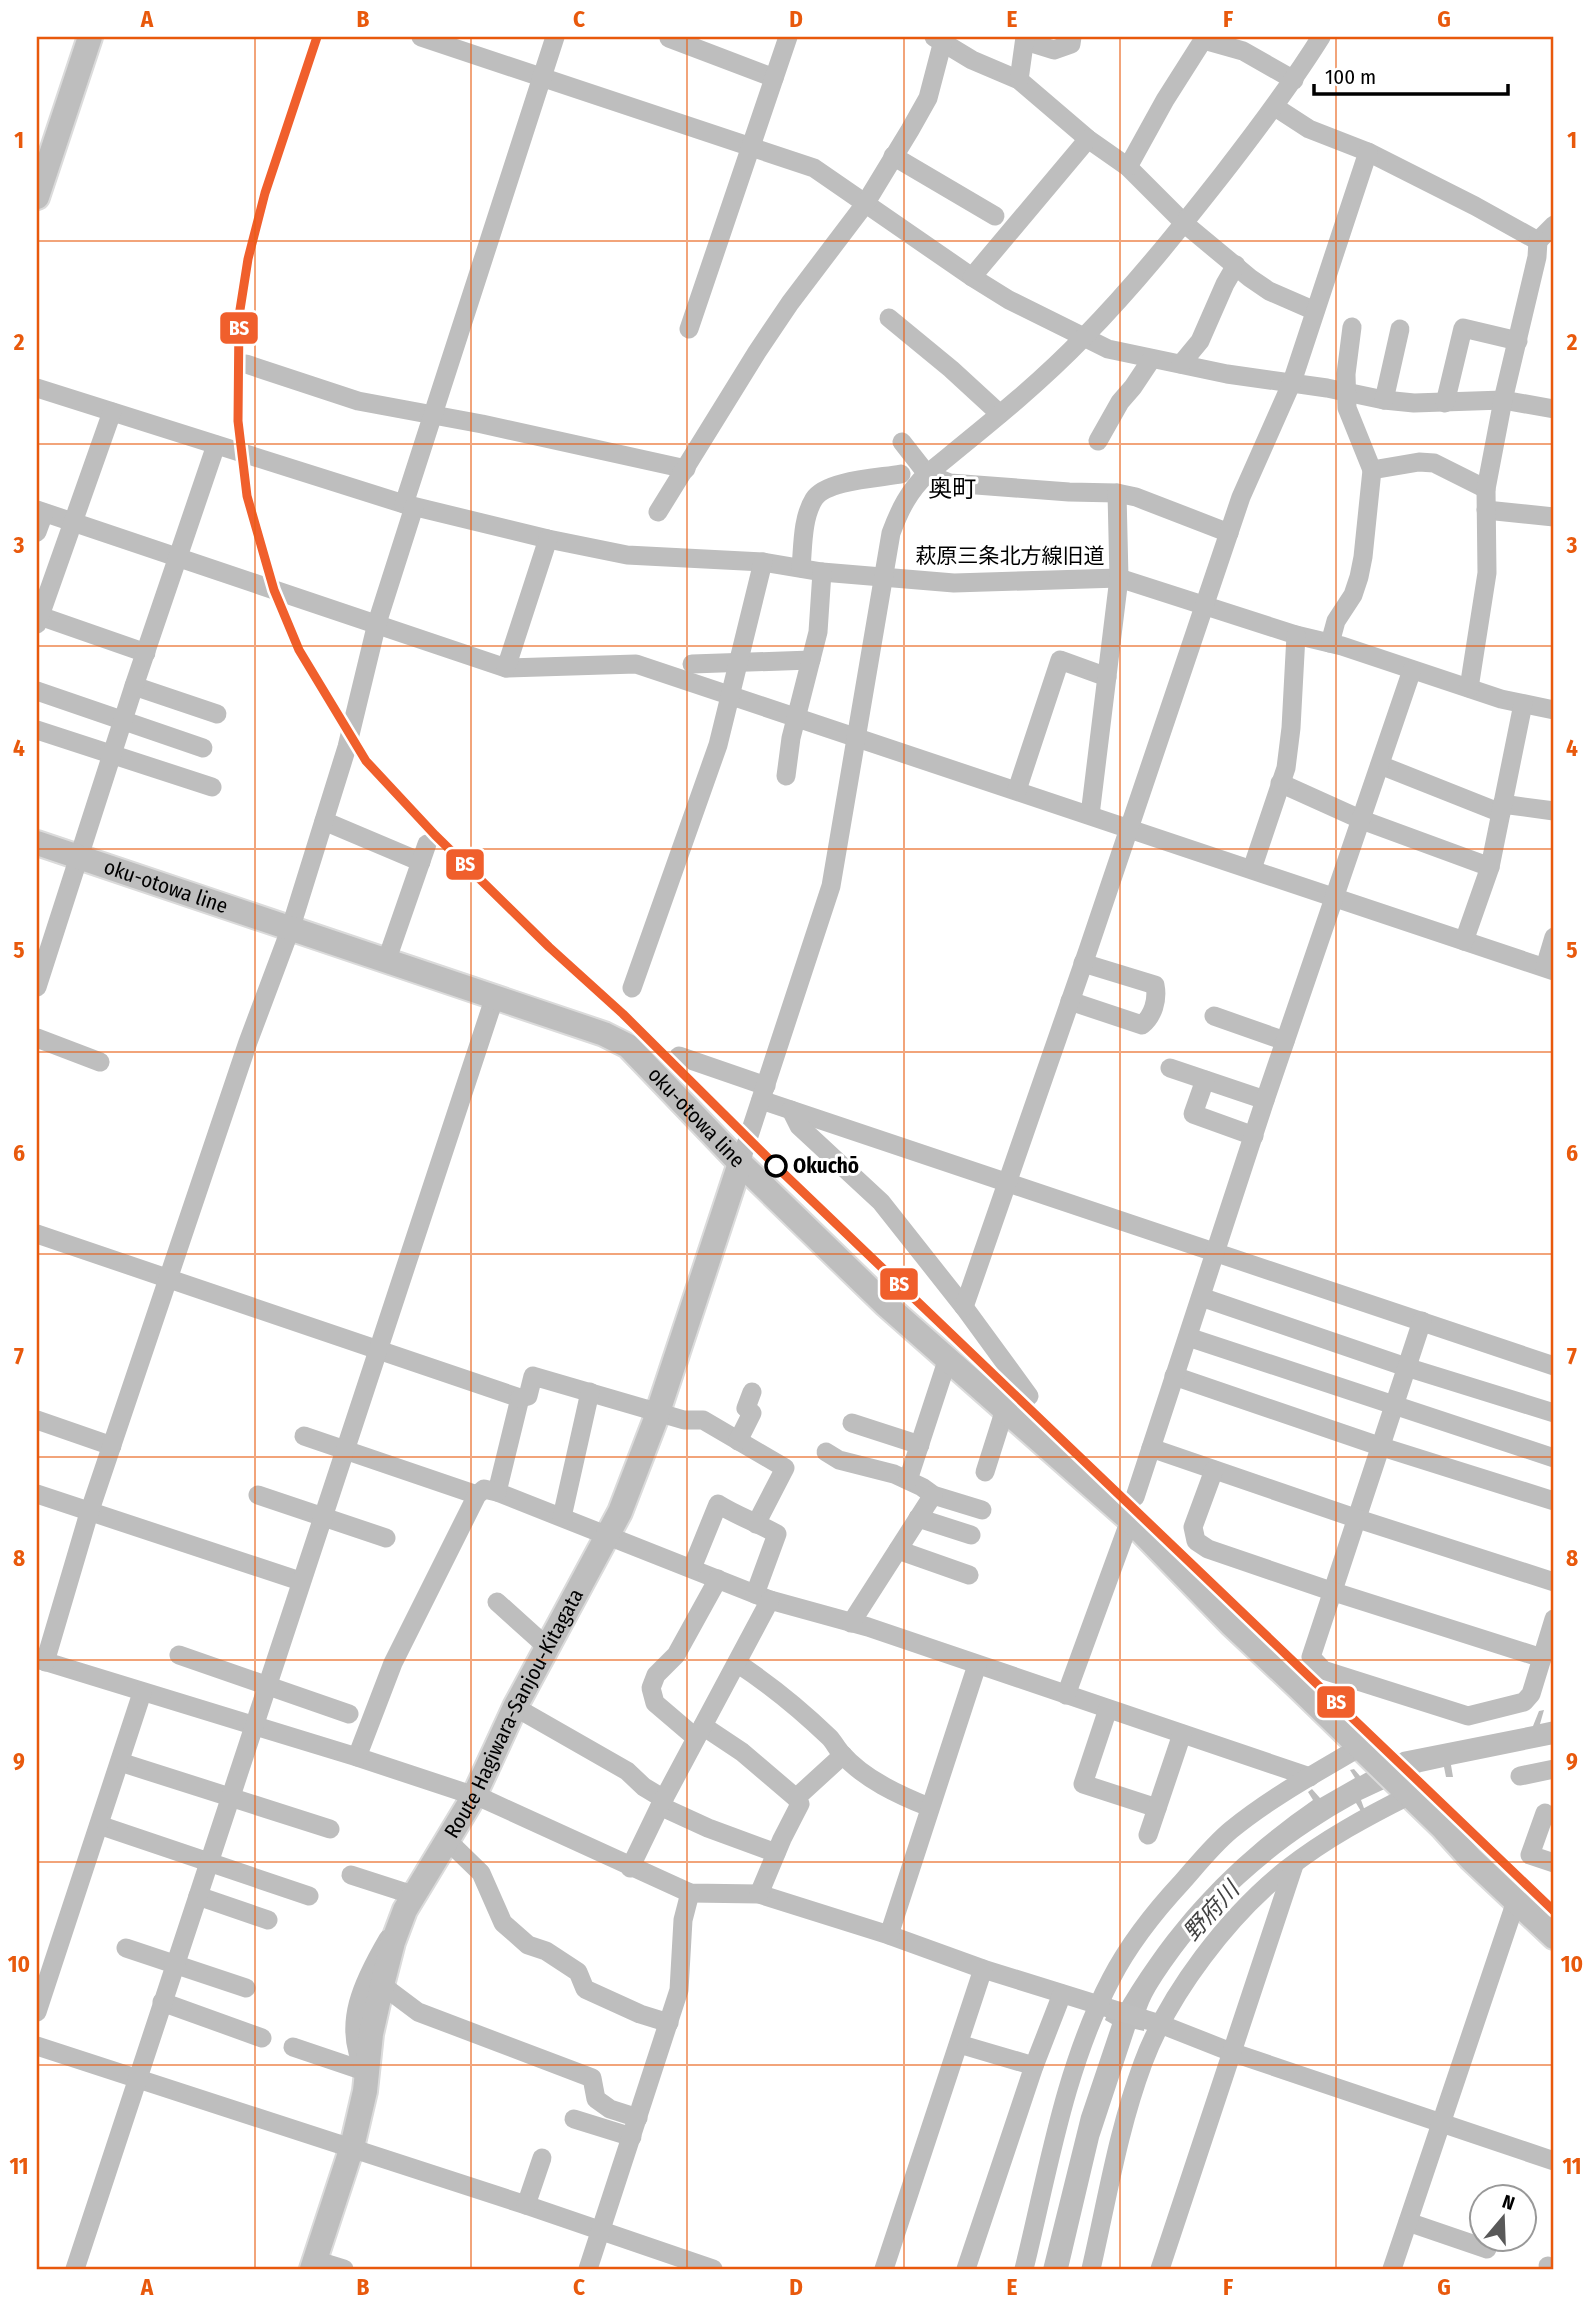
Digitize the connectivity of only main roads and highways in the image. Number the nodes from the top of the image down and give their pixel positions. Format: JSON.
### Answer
{"nodes":[{"id":1,"x":90,"y":37,"type":"edge"},
{"id":2,"x":39,"y":185,"type":"edge"},
{"id":3,"x":37,"y":843,"type":"edge"},
{"id":4,"x":740,"y":1163,"type":"junction"},
{"id":5,"x":1554,"y":1937,"type":"edge"},
{"id":6,"x":314,"y":2264,"type":"edge"}],
"edges":[{"from":1,"to":2,"type":"main road"},
{"from":3,"to":4,"type":"main road","name":"oku-otowa line"},
{"from":4,"to":5,"type":"main road","name":"oku-otowa line"},
{"from":4,"to":6,"type":"main road","name":"Route Hagiwara-Sanjou-Kitagata"}]}
